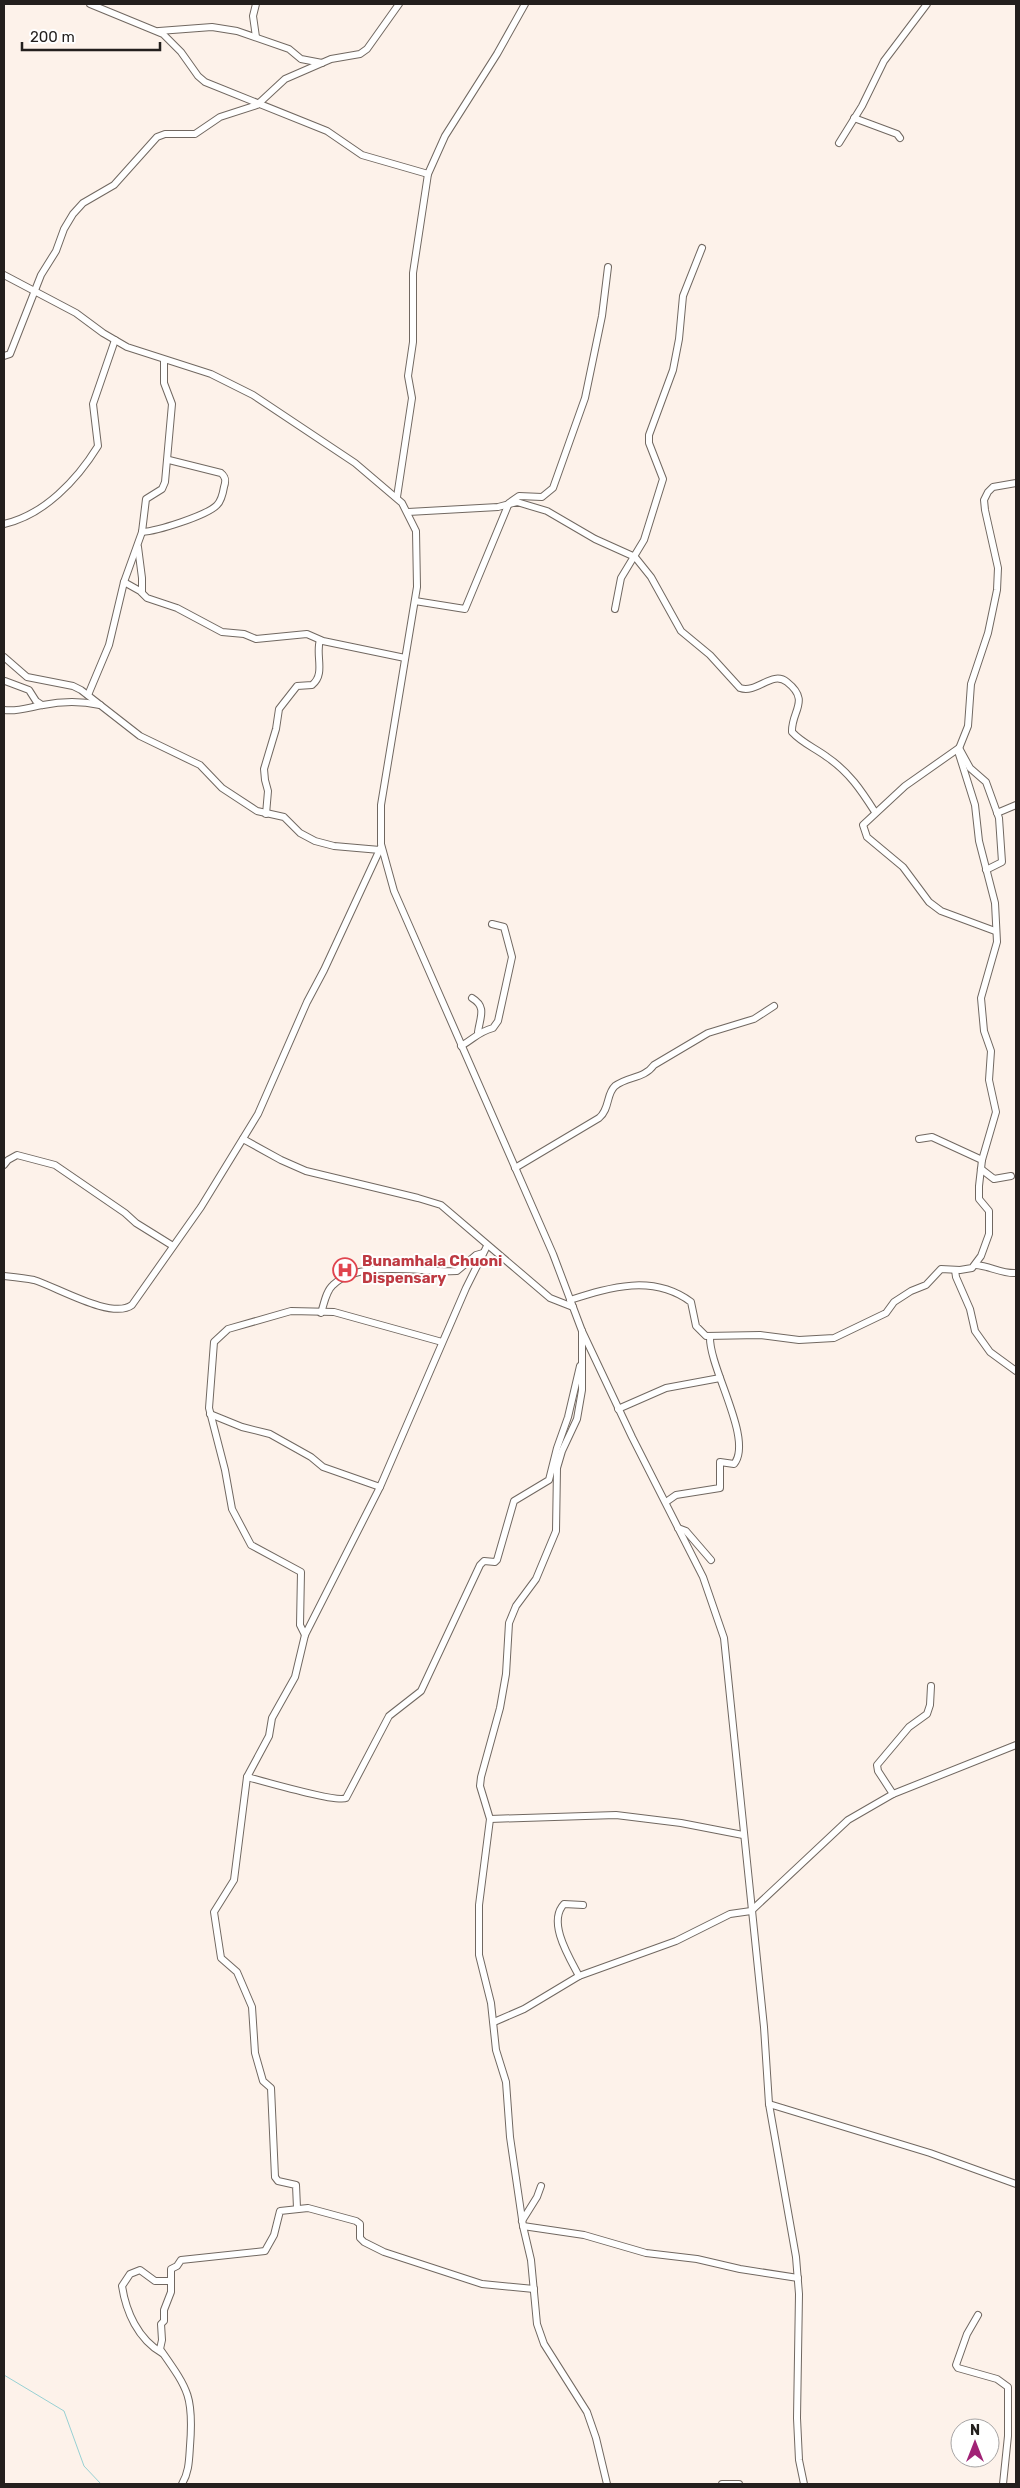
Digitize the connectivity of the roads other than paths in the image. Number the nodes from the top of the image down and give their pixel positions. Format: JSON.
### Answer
{"nodes":[{"id":1,"x":90,"y":4,"type":"edge"},
{"id":2,"x":256,"y":4,"type":"edge"},
{"id":3,"x":399,"y":4,"type":"edge"},
{"id":4,"x":525,"y":4,"type":"edge"},
{"id":5,"x":927,"y":4,"type":"edge"},
{"id":6,"x":159,"y":31,"type":"junction"},
{"id":7,"x":256,"y":37,"type":"junction"},
{"id":8,"x":322,"y":63,"type":"junction"},
{"id":9,"x":259,"y":103,"type":"junction"},
{"id":10,"x":854,"y":118,"type":"junction"},
{"id":11,"x":900,"y":138,"type":"dead end"},
{"id":12,"x":839,"y":143,"type":"dead end"},
{"id":13,"x":428,"y":174,"type":"junction"},
{"id":14,"x":702,"y":248,"type":"dead end"},
{"id":15,"x":608,"y":267,"type":"dead end"},
{"id":16,"x":4,"y":275,"type":"edge"},
{"id":17,"x":34,"y":291,"type":"junction"},
{"id":18,"x":116,"y":340,"type":"junction"},
{"id":19,"x":4,"y":356,"type":"edge"},
{"id":20,"x":164,"y":360,"type":"junction"},
{"id":21,"x":168,"y":460,"type":"junction"},
{"id":22,"x":1016,"y":483,"type":"edge"},
{"id":23,"x":397,"y":496,"type":"junction"},
{"id":24,"x":509,"y":503,"type":"junction"},
{"id":25,"x":408,"y":512,"type":"junction"},
{"id":26,"x":4,"y":524,"type":"edge"},
{"id":27,"x":142,"y":532,"type":"junction"},
{"id":28,"x":137,"y":546,"type":"junction"},
{"id":29,"x":635,"y":557,"type":"junction"},
{"id":30,"x":124,"y":582,"type":"junction"},
{"id":31,"x":142,"y":592,"type":"junction"},
{"id":32,"x":415,"y":601,"type":"junction"},
{"id":33,"x":615,"y":609,"type":"dead end"},
{"id":34,"x":320,"y":640,"type":"junction"},
{"id":35,"x":4,"y":657,"type":"edge"},
{"id":36,"x":405,"y":658,"type":"junction"},
{"id":37,"x":22,"y":674,"type":"junction"},
{"id":38,"x":4,"y":681,"type":"edge"},
{"id":39,"x":88,"y":695,"type":"junction"},
{"id":40,"x":42,"y":705,"type":"junction"},
{"id":41,"x":104,"y":706,"type":"junction"},
{"id":42,"x":4,"y":710,"type":"edge"},
{"id":43,"x":959,"y":748,"type":"junction"},
{"id":44,"x":1016,"y":806,"type":"edge"},
{"id":45,"x":874,"y":812,"type":"junction"},
{"id":46,"x":997,"y":813,"type":"junction"},
{"id":47,"x":266,"y":814,"type":"junction"},
{"id":48,"x":380,"y":848,"type":"junction"},
{"id":49,"x":986,"y":870,"type":"junction"},
{"id":50,"x":492,"y":924,"type":"dead end"},
{"id":51,"x":995,"y":931,"type":"junction"},
{"id":52,"x":472,"y":998,"type":"dead end"},
{"id":53,"x":774,"y":1006,"type":"dead end"},
{"id":54,"x":478,"y":1032,"type":"junction"},
{"id":55,"x":462,"y":1046,"type":"junction"},
{"id":56,"x":243,"y":1139,"type":"junction"},
{"id":57,"x":919,"y":1139,"type":"dead end"},
{"id":58,"x":982,"y":1160,"type":"junction"},
{"id":59,"x":4,"y":1165,"type":"edge"},
{"id":60,"x":515,"y":1168,"type":"junction"},
{"id":61,"x":981,"y":1169,"type":"junction"},
{"id":62,"x":1011,"y":1176,"type":"dead end"},
{"id":63,"x":173,"y":1246,"type":"junction"},
{"id":64,"x":487,"y":1246,"type":"junction"},
{"id":65,"x":483,"y":1253,"type":"junction"},
{"id":66,"x":976,"y":1264,"type":"junction"},
{"id":67,"x":955,"y":1270,"type":"junction"},
{"id":68,"x":1016,"y":1274,"type":"edge"},
{"id":69,"x":4,"y":1276,"type":"edge"},
{"id":70,"x":571,"y":1304,"type":"junction"},
{"id":71,"x":321,"y":1313,"type":"junction"},
{"id":72,"x":582,"y":1331,"type":"junction"},
{"id":73,"x":710,"y":1337,"type":"junction"},
{"id":74,"x":442,"y":1342,"type":"junction"},
{"id":75,"x":582,"y":1355,"type":"junction"},
{"id":76,"x":1016,"y":1371,"type":"edge"},
{"id":77,"x":720,"y":1378,"type":"junction"},
{"id":78,"x":618,"y":1409,"type":"junction"},
{"id":79,"x":210,"y":1414,"type":"junction"},
{"id":80,"x":380,"y":1487,"type":"junction"},
{"id":81,"x":666,"y":1502,"type":"junction"},
{"id":82,"x":678,"y":1528,"type":"junction"},
{"id":83,"x":711,"y":1560,"type":"dead end"},
{"id":84,"x":305,"y":1634,"type":"junction"},
{"id":85,"x":931,"y":1686,"type":"dead end"},
{"id":86,"x":1016,"y":1745,"type":"edge"},
{"id":87,"x":247,"y":1777,"type":"junction"},
{"id":88,"x":893,"y":1794,"type":"junction"},
{"id":89,"x":490,"y":1819,"type":"junction"},
{"id":90,"x":743,"y":1835,"type":"junction"},
{"id":91,"x":583,"y":1905,"type":"dead end"},
{"id":92,"x":750,"y":1911,"type":"junction"},
{"id":93,"x":579,"y":1976,"type":"junction"},
{"id":94,"x":494,"y":2022,"type":"junction"},
{"id":95,"x":769,"y":2104,"type":"junction"},
{"id":96,"x":1016,"y":2184,"type":"edge"},
{"id":97,"x":541,"y":2186,"type":"dead end"},
{"id":98,"x":297,"y":2208,"type":"junction"},
{"id":99,"x":523,"y":2224,"type":"junction"},
{"id":100,"x":798,"y":2278,"type":"junction"},
{"id":101,"x":171,"y":2282,"type":"junction"},
{"id":102,"x":534,"y":2289,"type":"junction"},
{"id":103,"x":978,"y":2315,"type":"dead end"},
{"id":104,"x":164,"y":2354,"type":"junction"},
{"id":105,"x":182,"y":2484,"type":"edge"},
{"id":106,"x":608,"y":2484,"type":"edge"},
{"id":107,"x":722,"y":2484,"type":"edge"},
{"id":108,"x":739,"y":2484,"type":"edge"},
{"id":109,"x":804,"y":2484,"type":"edge"},
{"id":110,"x":1003,"y":2484,"type":"edge"}],
"edges":[{"from":1,"to":6,"type":"street"},
{"from":2,"to":7,"type":"street"},
{"from":3,"to":8,"type":"street"},
{"from":4,"to":13,"type":"street"},
{"from":5,"to":10,"type":"street"},
{"from":6,"to":7,"type":"street"},
{"from":6,"to":9,"type":"street"},
{"from":7,"to":8,"type":"street"},
{"from":8,"to":9,"type":"street"},
{"from":9,"to":13,"type":"street"},
{"from":9,"to":17,"type":"street"},
{"from":10,"to":11,"type":"street"},
{"from":10,"to":12,"type":"street"},
{"from":13,"to":23,"type":"street"},
{"from":14,"to":29,"type":"street"},
{"from":15,"to":24,"type":"street"},
{"from":16,"to":17,"type":"street"},
{"from":17,"to":18,"type":"street"},
{"from":17,"to":19,"type":"street"},
{"from":18,"to":20,"type":"street"},
{"from":18,"to":26,"type":"street"},
{"from":20,"to":21,"type":"street"},
{"from":20,"to":23,"type":"street"},
{"from":21,"to":27,"type":"street"},
{"from":21,"to":27,"type":"street"},
{"from":22,"to":43,"type":"street"},
{"from":23,"to":25,"type":"street"},
{"from":24,"to":25,"type":"street"},
{"from":24,"to":29,"type":"street"},
{"from":24,"to":32,"type":"street"},
{"from":25,"to":32,"type":"street"},
{"from":27,"to":28,"type":"street"},
{"from":28,"to":30,"type":"street"},
{"from":28,"to":31,"type":"street"},
{"from":29,"to":33,"type":"street"},
{"from":29,"to":45,"type":"street"},
{"from":30,"to":31,"type":"street"},
{"from":30,"to":39,"type":"street"},
{"from":31,"to":34,"type":"street"},
{"from":32,"to":36,"type":"street"},
{"from":34,"to":36,"type":"street"},
{"from":34,"to":47,"type":"street"},
{"from":35,"to":37,"type":"street"},
{"from":36,"to":48,"type":"street"},
{"from":37,"to":38,"type":"street"},
{"from":37,"to":39,"type":"street"},
{"from":38,"to":40,"type":"street"},
{"from":39,"to":41,"type":"street"},
{"from":40,"to":41,"type":"street"},
{"from":40,"to":42,"type":"street"},
{"from":41,"to":47,"type":"street"},
{"from":43,"to":45,"type":"street"},
{"from":43,"to":46,"type":"street"},
{"from":43,"to":49,"type":"street"},
{"from":44,"to":46,"type":"street"},
{"from":45,"to":51,"type":"street"},
{"from":46,"to":49,"type":"street"},
{"from":47,"to":48,"type":"street"},
{"from":48,"to":55,"type":"street"},
{"from":48,"to":56,"type":"street"},
{"from":49,"to":51,"type":"street"},
{"from":50,"to":54,"type":"street"},
{"from":51,"to":58,"type":"street"},
{"from":52,"to":54,"type":"street"},
{"from":53,"to":60,"type":"street"},
{"from":54,"to":55,"type":"street"},
{"from":55,"to":60,"type":"street"},
{"from":56,"to":63,"type":"street"},
{"from":56,"to":64,"type":"street"},
{"from":57,"to":58,"type":"street"},
{"from":58,"to":61,"type":"street"},
{"from":59,"to":63,"type":"street"},
{"from":60,"to":70,"type":"street"},
{"from":61,"to":62,"type":"street"},
{"from":61,"to":66,"type":"street"},
{"from":63,"to":69,"type":"street"},
{"from":64,"to":65,"type":"street"},
{"from":64,"to":70,"type":"street"},
{"from":65,"to":71,"type":"street"},
{"from":65,"to":74,"type":"street"},
{"from":66,"to":67,"type":"street"},
{"from":66,"to":68,"type":"street"},
{"from":67,"to":73,"type":"street"},
{"from":67,"to":76,"type":"street"},
{"from":70,"to":72,"type":"street"},
{"from":70,"to":73,"type":"street"},
{"from":71,"to":74,"type":"street"},
{"from":71,"to":79,"type":"street"},
{"from":72,"to":75,"type":"street"},
{"from":72,"to":78,"type":"street"},
{"from":73,"to":77,"type":"street"},
{"from":74,"to":80,"type":"street"},
{"from":75,"to":87,"type":"street"},
{"from":75,"to":89,"type":"street"},
{"from":77,"to":78,"type":"street"},
{"from":77,"to":81,"type":"street"},
{"from":78,"to":81,"type":"street"},
{"from":79,"to":80,"type":"street"},
{"from":79,"to":84,"type":"street"},
{"from":80,"to":84,"type":"street"},
{"from":81,"to":82,"type":"street"},
{"from":82,"to":83,"type":"street"},
{"from":82,"to":90,"type":"street"},
{"from":84,"to":87,"type":"street"},
{"from":85,"to":88,"type":"street"},
{"from":86,"to":88,"type":"street"},
{"from":87,"to":98,"type":"street"},
{"from":88,"to":92,"type":"street"},
{"from":89,"to":90,"type":"street"},
{"from":89,"to":94,"type":"street"},
{"from":90,"to":92,"type":"street"},
{"from":91,"to":93,"type":"street"},
{"from":92,"to":93,"type":"street"},
{"from":92,"to":95,"type":"street"},
{"from":93,"to":94,"type":"street"},
{"from":94,"to":99,"type":"street"},
{"from":95,"to":96,"type":"street"},
{"from":95,"to":100,"type":"street"},
{"from":97,"to":99,"type":"street"},
{"from":98,"to":101,"type":"street"},
{"from":98,"to":102,"type":"street"},
{"from":99,"to":100,"type":"street"},
{"from":99,"to":102,"type":"street"},
{"from":100,"to":109,"type":"street"},
{"from":101,"to":104,"type":"street"},
{"from":101,"to":104,"type":"street"},
{"from":102,"to":106,"type":"street"},
{"from":103,"to":110,"type":"street"},
{"from":104,"to":105,"type":"street"},
{"from":107,"to":108,"type":"street"}]}
